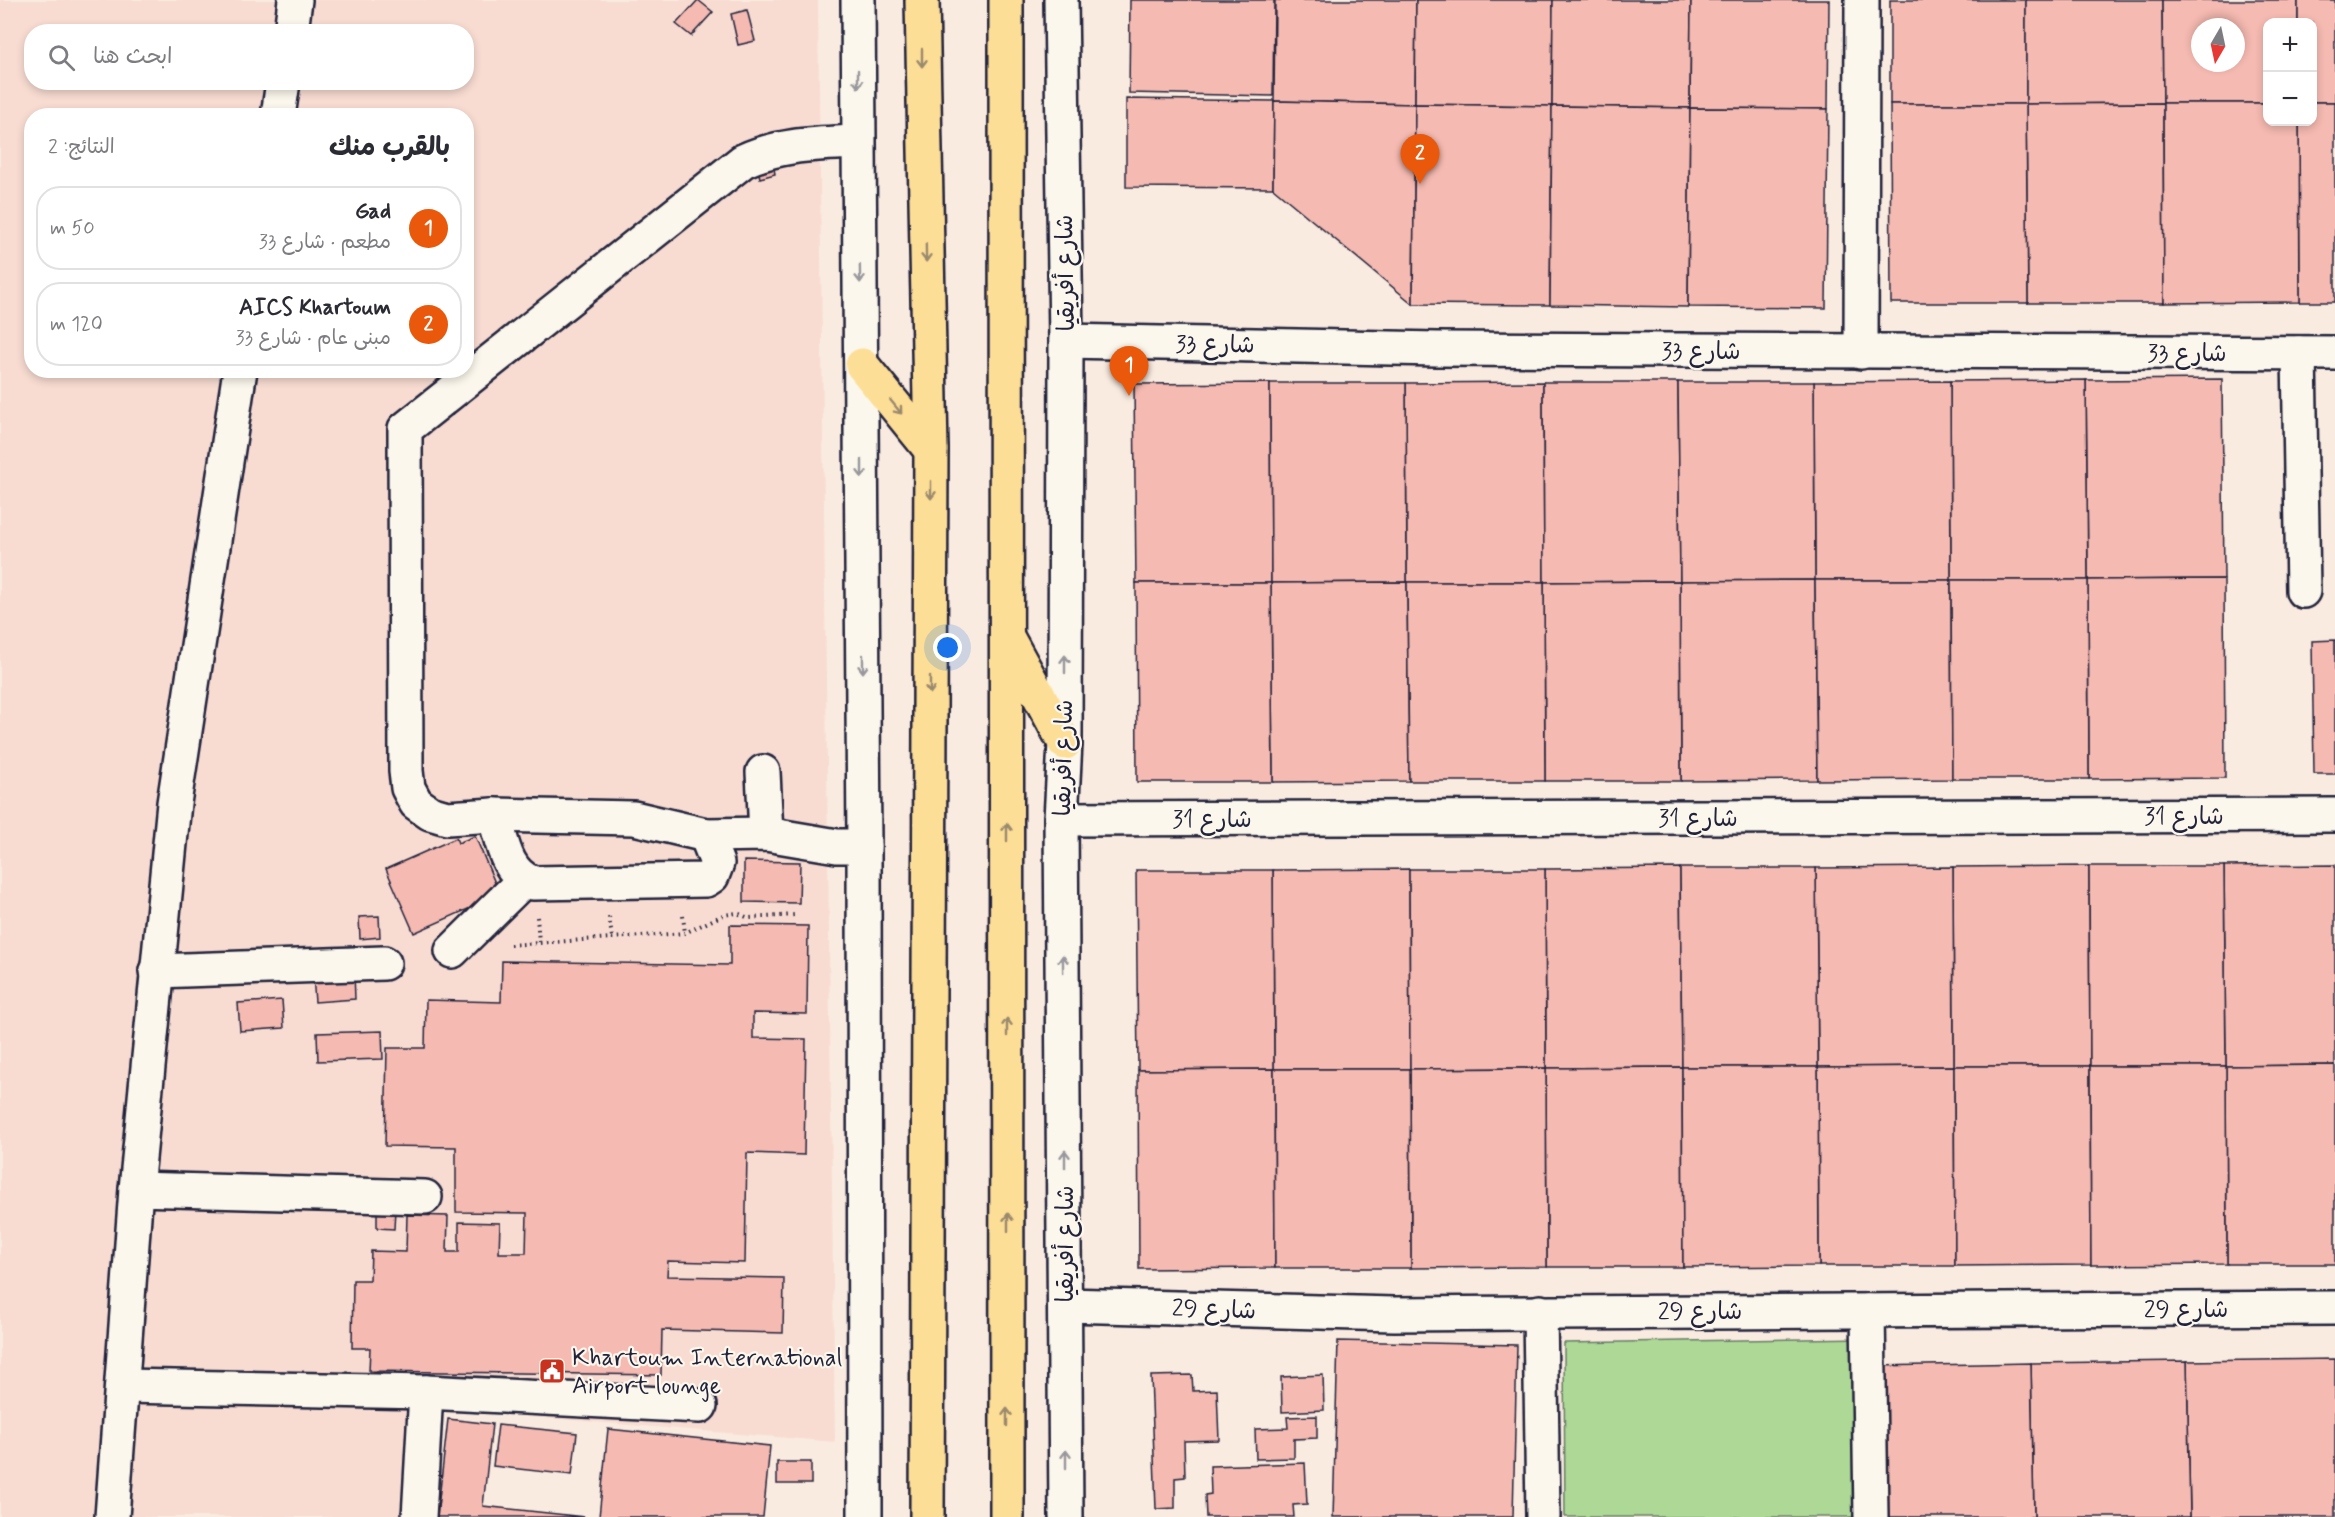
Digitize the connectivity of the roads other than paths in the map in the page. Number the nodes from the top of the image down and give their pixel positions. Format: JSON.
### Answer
{"nodes":[{"id":1,"x":295,"y":0,"type":"edge"},
{"id":2,"x":858,"y":0,"type":"edge"},
{"id":3,"x":922,"y":0,"type":"edge"},
{"id":4,"x":1005,"y":0,"type":"edge"},
{"id":5,"x":1061,"y":0,"type":"edge"},
{"id":6,"x":1862,"y":0,"type":"edge"},
{"id":7,"x":292,"y":24,"type":"edge"},
{"id":8,"x":282,"y":90,"type":"edge"},
{"id":9,"x":279,"y":108,"type":"edge"},
{"id":10,"x":858,"y":141,"type":"junction"},
{"id":11,"x":1066,"y":341,"type":"junction"},
{"id":12,"x":1862,"y":352,"type":"junction"},
{"id":13,"x":2300,"y":353,"type":"junction"},
{"id":14,"x":2335,"y":353,"type":"edge"},
{"id":15,"x":862,"y":365,"type":"junction"},
{"id":16,"x":474,"y":372,"type":"edge"},
{"id":17,"x":239,"y":378,"type":"edge"},
{"id":18,"x":467,"y":378,"type":"edge"},
{"id":19,"x":931,"y":450,"type":"junction"},
{"id":20,"x":2303,"y":591,"type":"dead end"},
{"id":21,"x":1005,"y":632,"type":"junction"},
{"id":22,"x":1065,"y":743,"type":"junction"},
{"id":23,"x":763,"y":772,"type":"dead end"},
{"id":24,"x":494,"y":815,"type":"junction"},
{"id":25,"x":2335,"y":815,"type":"edge"},
{"id":26,"x":1061,"y":819,"type":"junction"},
{"id":27,"x":766,"y":834,"type":"junction"},
{"id":28,"x":706,"y":835,"type":"junction"},
{"id":29,"x":864,"y":846,"type":"junction"},
{"id":30,"x":524,"y":880,"type":"junction"},
{"id":31,"x":452,"y":951,"type":"dead end"},
{"id":32,"x":384,"y":963,"type":"dead end"},
{"id":33,"x":156,"y":971,"type":"junction"},
{"id":34,"x":136,"y":1189,"type":"junction"},
{"id":35,"x":425,"y":1197,"type":"dead end"},
{"id":36,"x":1065,"y":1305,"type":"junction"},
{"id":37,"x":2335,"y":1308,"type":"edge"},
{"id":38,"x":1868,"y":1311,"type":"junction"},
{"id":39,"x":1540,"y":1312,"type":"junction"},
{"id":40,"x":123,"y":1386,"type":"junction"},
{"id":41,"x":426,"y":1392,"type":"junction"},
{"id":42,"x":700,"y":1406,"type":"dead end"},
{"id":43,"x":112,"y":1517,"type":"edge"},
{"id":44,"x":419,"y":1517,"type":"edge"},
{"id":45,"x":865,"y":1517,"type":"edge"},
{"id":46,"x":927,"y":1517,"type":"edge"},
{"id":47,"x":1006,"y":1517,"type":"edge"},
{"id":48,"x":1066,"y":1517,"type":"edge"},
{"id":49,"x":1542,"y":1517,"type":"edge"},
{"id":50,"x":1871,"y":1517,"type":"edge"}],
"edges":[{"from":1,"to":7,"type":"street"},
{"from":2,"to":10,"type":"street","one_way":true},
{"from":3,"to":19,"type":"highway","one_way":true},
{"from":4,"to":21,"type":"highway"},
{"from":5,"to":11,"type":"street","name":"شارع أفريقيا"},
{"from":6,"to":12,"type":"street"},
{"from":8,"to":9,"type":"street"},
{"from":10,"to":15,"type":"street","one_way":true},
{"from":10,"to":16,"type":"street"},
{"from":11,"to":12,"type":"street","name":"شارع 33"},
{"from":22,"to":11,"type":"street","name":"شارع أفريقيا","one_way":true},
{"from":12,"to":13,"type":"street","name":"شارع 33"},
{"from":13,"to":14,"type":"street","name":"شارع 33"},
{"from":13,"to":20,"type":"street"},
{"from":15,"to":19,"type":"highway","one_way":true},
{"from":15,"to":29,"type":"street","one_way":true},
{"from":17,"to":33,"type":"street"},
{"from":18,"to":24,"type":"street"},
{"from":19,"to":46,"type":"highway","one_way":true},
{"from":21,"to":22,"type":"highway"},
{"from":47,"to":21,"type":"highway","one_way":true},
{"from":22,"to":26,"type":"street","name":"شارع أفريقيا"},
{"from":23,"to":27,"type":"street"},
{"from":24,"to":28,"type":"street"},
{"from":24,"to":30,"type":"street"},
{"from":25,"to":26,"type":"street","name":"شارع 31"},
{"from":36,"to":26,"type":"street","name":"شارع أفريقيا","one_way":true},
{"from":27,"to":28,"type":"street"},
{"from":27,"to":29,"type":"street"},
{"from":28,"to":30,"type":"street"},
{"from":29,"to":45,"type":"street"},
{"from":30,"to":31,"type":"street"},
{"from":32,"to":33,"type":"street"},
{"from":33,"to":34,"type":"street"},
{"from":34,"to":35,"type":"street"},
{"from":34,"to":40,"type":"street"},
{"from":36,"to":39,"type":"street","name":"شارع 29"},
{"from":48,"to":36,"type":"street","name":"شارع أفريقيا","one_way":true},
{"from":37,"to":38,"type":"street","name":"شارع 29"},
{"from":38,"to":39,"type":"street","name":"شارع 29"},
{"from":38,"to":50,"type":"street"},
{"from":39,"to":49,"type":"street"},
{"from":40,"to":41,"type":"street"},
{"from":40,"to":43,"type":"street"},
{"from":41,"to":42,"type":"street"},
{"from":41,"to":44,"type":"street"}]}
